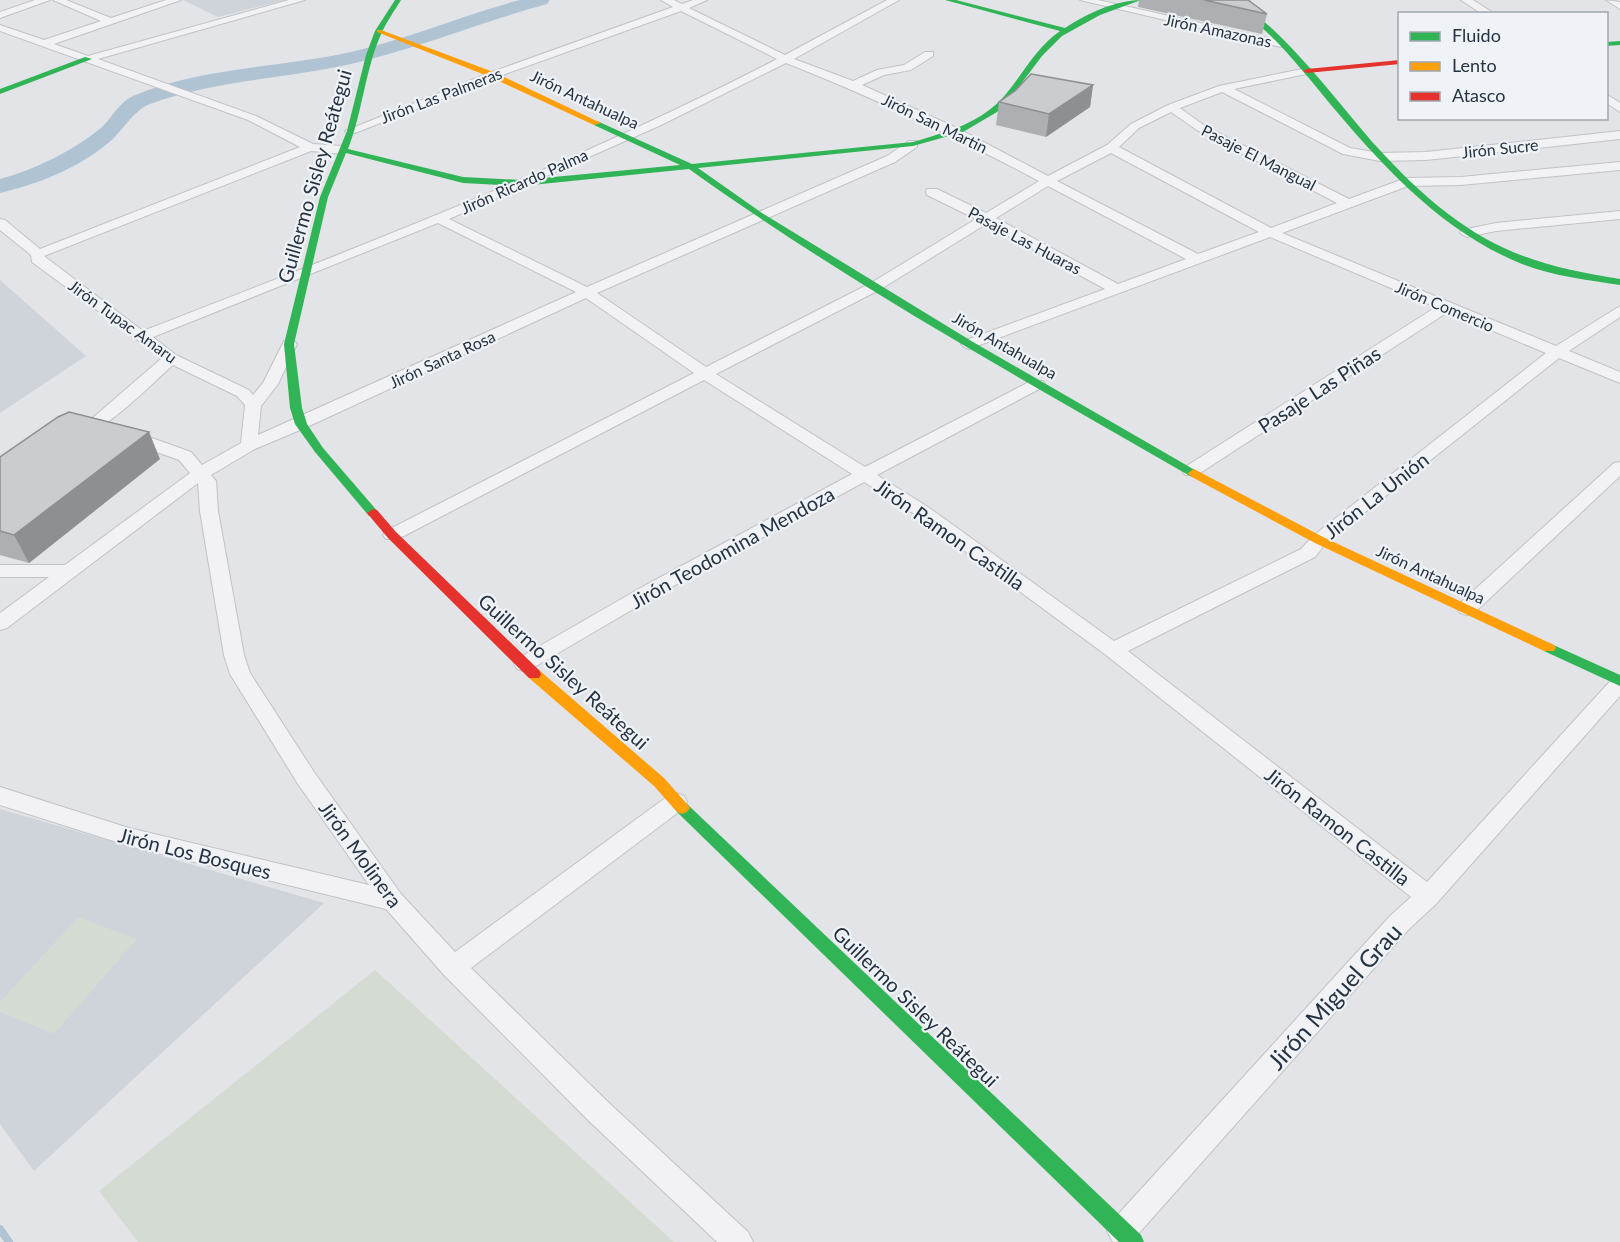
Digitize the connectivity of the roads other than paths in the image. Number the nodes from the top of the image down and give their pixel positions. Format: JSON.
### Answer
{"nodes":[{"id":1,"x":45,"y":0,"type":"edge"},
{"id":2,"x":58,"y":0,"type":"edge"},
{"id":3,"x":176,"y":0,"type":"edge"},
{"id":4,"x":300,"y":0,"type":"edge"},
{"id":5,"x":399,"y":0,"type":"edge"},
{"id":6,"x":666,"y":0,"type":"edge"},
{"id":7,"x":702,"y":0,"type":"edge"},
{"id":8,"x":894,"y":0,"type":"edge"},
{"id":9,"x":948,"y":0,"type":"edge"},
{"id":10,"x":1085,"y":0,"type":"edge"},
{"id":11,"x":1138,"y":0,"type":"edge"},
{"id":12,"x":1228,"y":0,"type":"edge"},
{"id":13,"x":1466,"y":0,"type":"edge"},
{"id":14,"x":1611,"y":0,"type":"edge"},
{"id":15,"x":1620,"y":6,"type":"edge"},
{"id":16,"x":1112,"y":7,"type":"junction"},
{"id":17,"x":682,"y":8,"type":"junction"},
{"id":18,"x":1487,"y":12,"type":"edge"},
{"id":19,"x":0,"y":15,"type":"edge"},
{"id":20,"x":111,"y":22,"type":"junction"},
{"id":21,"x":0,"y":28,"type":"edge"},
{"id":22,"x":1067,"y":31,"type":"junction"},
{"id":23,"x":375,"y":43,"type":"junction"},
{"id":24,"x":42,"y":44,"type":"junction"},
{"id":25,"x":1281,"y":44,"type":"junction"},
{"id":26,"x":929,"y":54,"type":"dead end"},
{"id":27,"x":88,"y":59,"type":"junction"},
{"id":28,"x":785,"y":59,"type":"junction"},
{"id":29,"x":1398,"y":62,"type":"edge"},
{"id":30,"x":1307,"y":71,"type":"junction"},
{"id":31,"x":493,"y":75,"type":"junction"},
{"id":32,"x":853,"y":85,"type":"junction"},
{"id":33,"x":1223,"y":88,"type":"junction"},
{"id":34,"x":1609,"y":90,"type":"edge"},
{"id":35,"x":0,"y":92,"type":"edge"},
{"id":36,"x":1172,"y":107,"type":"junction"},
{"id":37,"x":1620,"y":109,"type":"edge"},
{"id":38,"x":351,"y":131,"type":"junction"},
{"id":39,"x":955,"y":132,"type":"junction"},
{"id":40,"x":1620,"y":135,"type":"edge"},
{"id":41,"x":627,"y":136,"type":"junction"},
{"id":42,"x":913,"y":144,"type":"junction"},
{"id":43,"x":310,"y":147,"type":"junction"},
{"id":44,"x":1111,"y":148,"type":"junction"},
{"id":45,"x":342,"y":150,"type":"junction"},
{"id":46,"x":1380,"y":157,"type":"junction"},
{"id":47,"x":690,"y":166,"type":"junction"},
{"id":48,"x":1620,"y":166,"type":"edge"},
{"id":49,"x":1049,"y":180,"type":"junction"},
{"id":50,"x":1407,"y":182,"type":"junction"},
{"id":51,"x":522,"y":183,"type":"junction"},
{"id":52,"x":933,"y":192,"type":"dead end"},
{"id":53,"x":1349,"y":204,"type":"junction"},
{"id":54,"x":759,"y":215,"type":"junction"},
{"id":55,"x":1620,"y":215,"type":"edge"},
{"id":56,"x":985,"y":218,"type":"junction"},
{"id":57,"x":440,"y":219,"type":"junction"},
{"id":58,"x":0,"y":223,"type":"edge"},
{"id":59,"x":1467,"y":232,"type":"junction"},
{"id":60,"x":1271,"y":233,"type":"junction"},
{"id":61,"x":38,"y":254,"type":"junction"},
{"id":62,"x":1198,"y":260,"type":"junction"},
{"id":63,"x":305,"y":274,"type":"junction"},
{"id":64,"x":1620,"y":282,"type":"edge"},
{"id":65,"x":876,"y":286,"type":"junction"},
{"id":66,"x":1117,"y":289,"type":"junction"},
{"id":67,"x":587,"y":292,"type":"junction"},
{"id":68,"x":1446,"y":306,"type":"junction"},
{"id":69,"x":1620,"y":310,"type":"edge"},
{"id":70,"x":143,"y":336,"type":"junction"},
{"id":71,"x":289,"y":344,"type":"junction"},
{"id":72,"x":969,"y":344,"type":"junction"},
{"id":73,"x":1557,"y":352,"type":"junction"},
{"id":74,"x":171,"y":358,"type":"junction"},
{"id":75,"x":705,"y":374,"type":"junction"},
{"id":76,"x":1620,"y":378,"type":"edge"},
{"id":77,"x":1037,"y":384,"type":"junction"},
{"id":78,"x":253,"y":405,"type":"junction"},
{"id":79,"x":95,"y":424,"type":"junction"},
{"id":80,"x":301,"y":424,"type":"junction"},
{"id":81,"x":63,"y":438,"type":"edge"},
{"id":82,"x":249,"y":445,"type":"junction"},
{"id":83,"x":1620,"y":468,"type":"edge"},
{"id":84,"x":1191,"y":471,"type":"junction"},
{"id":85,"x":201,"y":473,"type":"junction"},
{"id":86,"x":864,"y":475,"type":"junction"},
{"id":87,"x":392,"y":535,"type":"junction"},
{"id":88,"x":1318,"y":540,"type":"junction"},
{"id":89,"x":0,"y":571,"type":"edge"},
{"id":90,"x":70,"y":571,"type":"junction"},
{"id":91,"x":1467,"y":608,"type":"junction"},
{"id":92,"x":0,"y":623,"type":"edge"},
{"id":93,"x":1113,"y":650,"type":"junction"},
{"id":94,"x":524,"y":664,"type":"junction"},
{"id":95,"x":1620,"y":682,"type":"edge"},
{"id":96,"x":0,"y":796,"type":"edge"},
{"id":97,"x":676,"y":802,"type":"junction"},
{"id":98,"x":1428,"y":897,"type":"junction"},
{"id":99,"x":393,"y":901,"type":"junction"},
{"id":100,"x":453,"y":967,"type":"junction"},
{"id":101,"x":1128,"y":1236,"type":"edge"},
{"id":102,"x":738,"y":1242,"type":"edge"}],
"edges":[{"from":1,"to":19,"type":"street"},
{"from":2,"to":20,"type":"street"},
{"from":3,"to":20,"type":"street"},
{"from":4,"to":27,"type":"street"},
{"from":5,"to":23,"type":"main road","name":"Guillermo Sisley Reátegui"},
{"from":6,"to":17,"type":"street","name":"Jirón San Martin"},
{"from":7,"to":17,"type":"street","name":"Jirón Las Palmeras"},
{"from":8,"to":28,"type":"street","name":"Jirón Ricardo Palma"},
{"from":9,"to":22,"type":"main road"},
{"from":10,"to":16,"type":"street","name":"Jirón Amazonas"},
{"from":11,"to":16,"type":"main road"},
{"from":12,"to":25,"type":"main road"},
{"from":13,"to":18,"type":"street"},
{"from":14,"to":15,"type":"street"},
{"from":16,"to":22,"type":"main road"},
{"from":16,"to":25,"type":"street","name":"Jirón Amazonas"},
{"from":17,"to":28,"type":"street","name":"Jirón San Martin"},
{"from":17,"to":31,"type":"street","name":"Jirón Las Palmeras"},
{"from":20,"to":24,"type":"street"},
{"from":21,"to":24,"type":"street"},
{"from":22,"to":39,"type":"main road"},
{"from":23,"to":31,"type":"main road","name":"Jirón Antahualpa"},
{"from":23,"to":38,"type":"main road","name":"Guillermo Sisley Reátegui"},
{"from":24,"to":27,"type":"street"},
{"from":25,"to":30,"type":"main road"},
{"from":26,"to":32,"type":"street"},
{"from":27,"to":35,"type":"main road"},
{"from":27,"to":43,"type":"street"},
{"from":28,"to":32,"type":"street","name":"Jirón San Martin"},
{"from":28,"to":41,"type":"street","name":"Jirón Ricardo Palma"},
{"from":29,"to":30,"type":"main road"},
{"from":30,"to":33,"type":"street"},
{"from":30,"to":46,"type":"main road"},
{"from":31,"to":38,"type":"street","name":"Jirón Las Palmeras"},
{"from":31,"to":41,"type":"main road","name":"Jirón Antahualpa"},
{"from":32,"to":39,"type":"street","name":"Jirón San Martin"},
{"from":33,"to":36,"type":"street"},
{"from":33,"to":46,"type":"street","name":"Jirón Sucre"},
{"from":34,"to":37,"type":"street"},
{"from":36,"to":44,"type":"street"},
{"from":36,"to":53,"type":"street","name":"Pasaje El Mangual"},
{"from":38,"to":45,"type":"main road","name":"Guillermo Sisley Reátegui"},
{"from":39,"to":42,"type":"main road"},
{"from":39,"to":49,"type":"street","name":"Jirón San Martin"},
{"from":40,"to":46,"type":"street","name":"Jirón Sucre"},
{"from":41,"to":47,"type":"main road","name":"Jirón Antahualpa"},
{"from":41,"to":51,"type":"street","name":"Jirón Ricardo Palma"},
{"from":42,"to":47,"type":"main road"},
{"from":42,"to":54,"type":"street","name":"Jirón Santa Rosa"},
{"from":43,"to":45,"type":"street"},
{"from":43,"to":61,"type":"street"},
{"from":44,"to":49,"type":"street"},
{"from":44,"to":60,"type":"street","name":"Jirón Comercio"},
{"from":45,"to":51,"type":"main road"},
{"from":45,"to":63,"type":"main road","name":"Guillermo Sisley Reátegui"},
{"from":46,"to":50,"type":"main road"},
{"from":47,"to":51,"type":"main road"},
{"from":47,"to":54,"type":"main road","name":"Jirón Antahualpa"},
{"from":48,"to":50,"type":"street"},
{"from":49,"to":56,"type":"street"},
{"from":49,"to":62,"type":"street","name":"Jirón San Martin"},
{"from":50,"to":53,"type":"street"},
{"from":50,"to":59,"type":"main road"},
{"from":51,"to":57,"type":"street","name":"Jirón Ricardo Palma"},
{"from":52,"to":56,"type":"street","name":"Pasaje Las Huaras"},
{"from":53,"to":60,"type":"street"},
{"from":54,"to":65,"type":"main road","name":"Jirón Antahualpa"},
{"from":54,"to":67,"type":"street","name":"Jirón Santa Rosa"},
{"from":55,"to":59,"type":"street"},
{"from":56,"to":65,"type":"street"},
{"from":56,"to":66,"type":"street","name":"Pasaje Las Huaras"},
{"from":57,"to":63,"type":"street","name":"Jirón Ricardo Palma"},
{"from":57,"to":67,"type":"street","name":"Jirón Ramon Castilla"},
{"from":58,"to":61,"type":"street","name":"Jirón Tupac Amaru"},
{"from":59,"to":64,"type":"main road"},
{"from":60,"to":62,"type":"street"},
{"from":60,"to":68,"type":"street","name":"Jirón Comercio"},
{"from":61,"to":70,"type":"street","name":"Jirón Tupac Amaru"},
{"from":62,"to":66,"type":"street"},
{"from":63,"to":70,"type":"street","name":"Jirón Ricardo Palma"},
{"from":63,"to":71,"type":"main road","name":"Guillermo Sisley Reátegui"},
{"from":65,"to":72,"type":"main road","name":"Jirón Antahualpa"},
{"from":65,"to":75,"type":"street"},
{"from":66,"to":72,"type":"street"},
{"from":67,"to":75,"type":"street","name":"Jirón Ramon Castilla"},
{"from":67,"to":80,"type":"street","name":"Jirón Santa Rosa"},
{"from":68,"to":73,"type":"street","name":"Jirón Comercio"},
{"from":68,"to":84,"type":"street","name":"Pasaje Las Piñas"},
{"from":69,"to":73,"type":"street","name":"Jirón La Unión"},
{"from":70,"to":74,"type":"street","name":"Jirón Tupac Amaru"},
{"from":71,"to":78,"type":"street"},
{"from":71,"to":80,"type":"main road","name":"Guillermo Sisley Reátegui"},
{"from":72,"to":77,"type":"main road","name":"Jirón Antahualpa"},
{"from":73,"to":76,"type":"street","name":"Jirón Comercio"},
{"from":73,"to":88,"type":"street","name":"Jirón La Unión"},
{"from":74,"to":78,"type":"street","name":"Jirón Tupac Amaru"},
{"from":74,"to":79,"type":"street"},
{"from":75,"to":86,"type":"street","name":"Jirón Ramon Castilla"},
{"from":75,"to":87,"type":"street"},
{"from":77,"to":84,"type":"main road","name":"Jirón Antahualpa"},
{"from":77,"to":86,"type":"street","name":"Jirón Teodomina Mendoza"},
{"from":78,"to":82,"type":"street"},
{"from":79,"to":81,"type":"street"},
{"from":79,"to":85,"type":"street"},
{"from":80,"to":82,"type":"street","name":"Jirón Santa Rosa"},
{"from":80,"to":87,"type":"main road","name":"Guillermo Sisley Reátegui"},
{"from":82,"to":85,"type":"street","name":"Jirón Santa Rosa"},
{"from":83,"to":91,"type":"street"},
{"from":84,"to":88,"type":"main road","name":"Jirón Antahualpa"},
{"from":85,"to":90,"type":"street","name":"Jirón Santa Rosa"},
{"from":85,"to":99,"type":"street","name":"Jirón Molinera"},
{"from":86,"to":93,"type":"street","name":"Jirón Ramon Castilla"},
{"from":86,"to":94,"type":"street","name":"Jirón Teodomina Mendoza"},
{"from":87,"to":94,"type":"main road","name":"Guillermo Sisley Reátegui"},
{"from":88,"to":91,"type":"main road","name":"Jirón Antahualpa"},
{"from":88,"to":93,"type":"street","name":"Jirón La Unión"},
{"from":89,"to":90,"type":"street"},
{"from":90,"to":92,"type":"street","name":"Jirón Santa Rosa"},
{"from":91,"to":95,"type":"main road","name":"Jirón Antahualpa"},
{"from":93,"to":98,"type":"street","name":"Jirón Ramon Castilla"},
{"from":94,"to":97,"type":"main road","name":"Guillermo Sisley Reátegui"},
{"from":95,"to":98,"type":"street","name":"Jirón Miguel Grau"},
{"from":96,"to":99,"type":"street","name":"Jirón Los Bosques"},
{"from":97,"to":100,"type":"street"},
{"from":97,"to":101,"type":"main road","name":"Guillermo Sisley Reátegui"},
{"from":98,"to":101,"type":"street","name":"Jirón Miguel Grau"},
{"from":99,"to":100,"type":"street","name":"Jirón Molinera"},
{"from":100,"to":102,"type":"street","name":"Jirón Molinera"}]}
